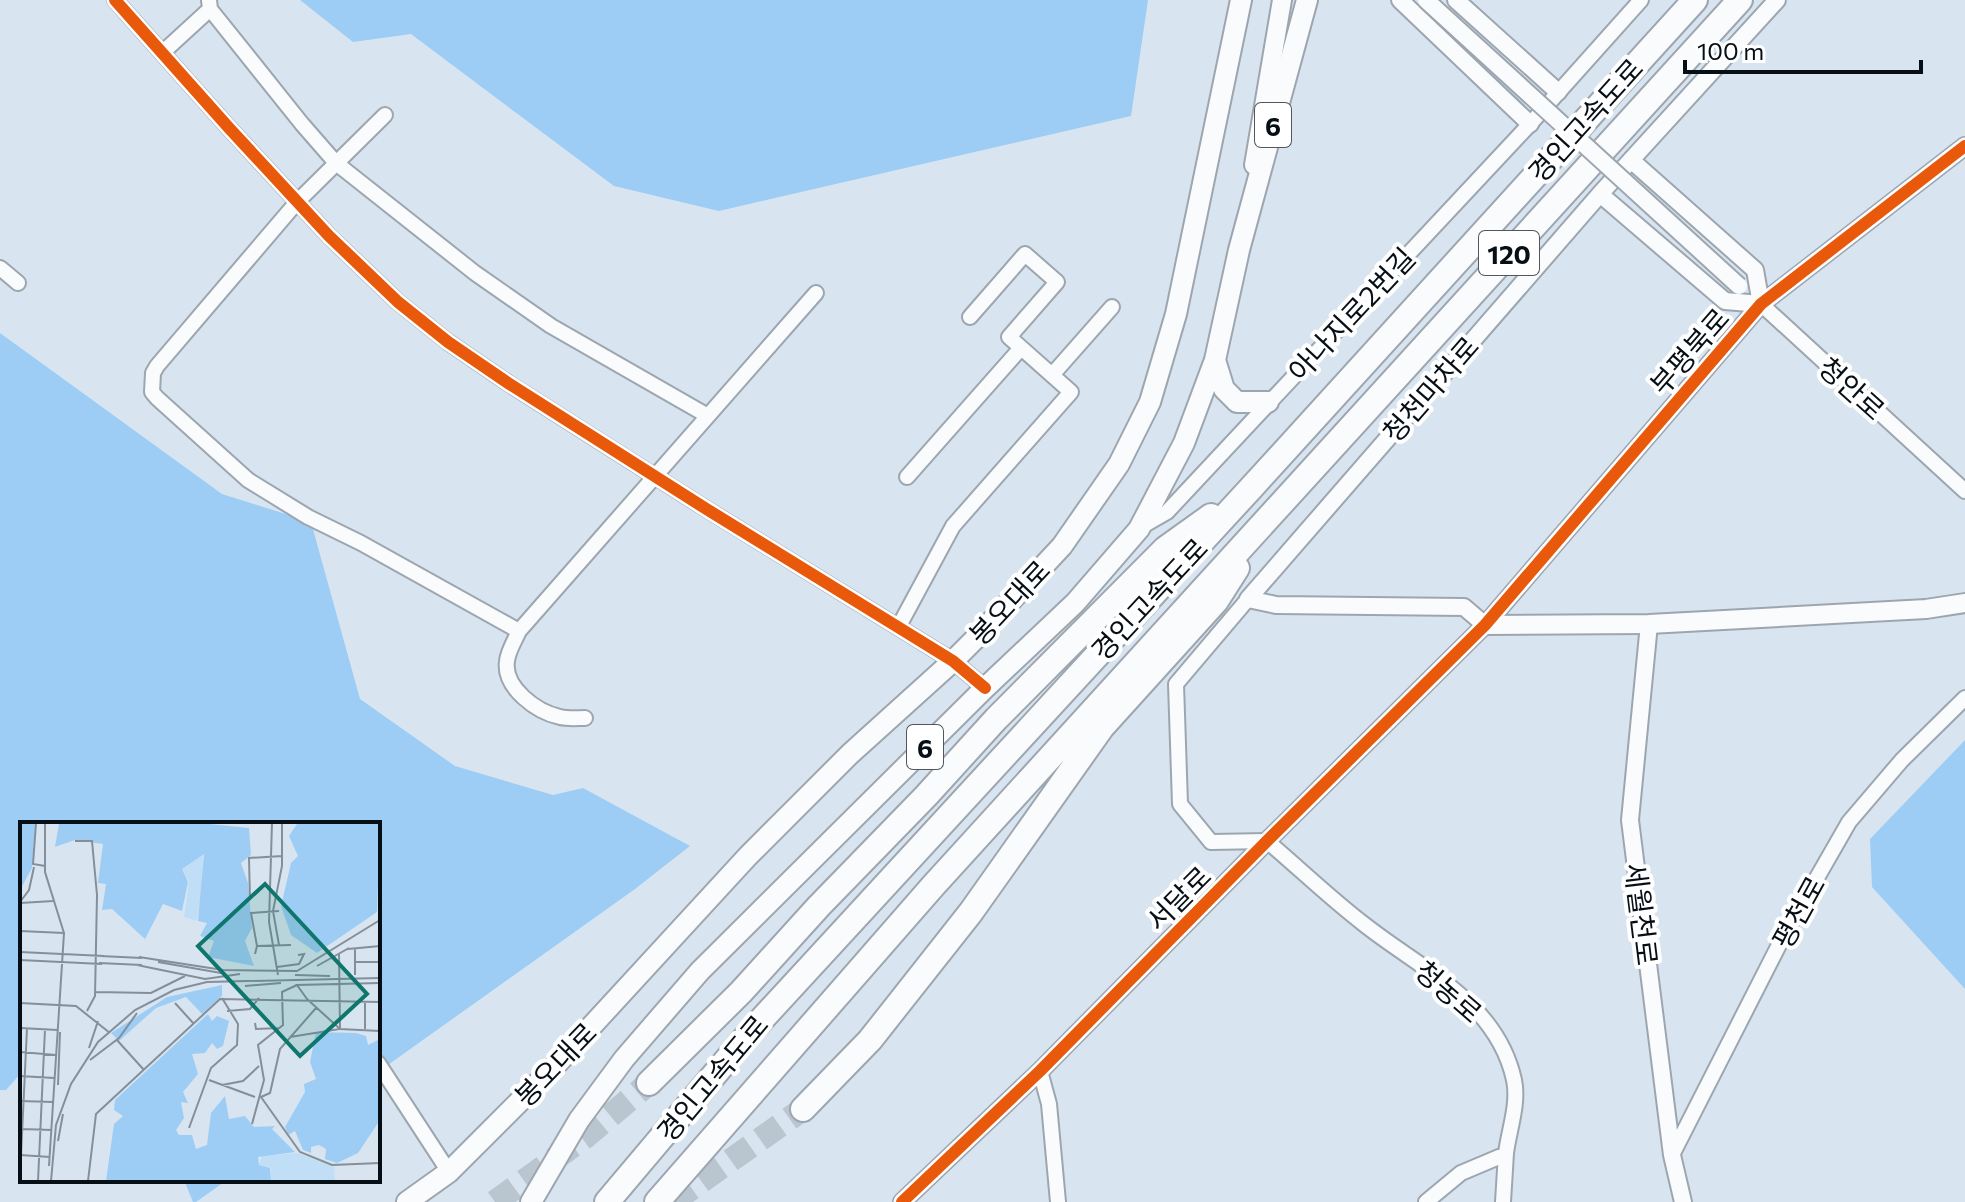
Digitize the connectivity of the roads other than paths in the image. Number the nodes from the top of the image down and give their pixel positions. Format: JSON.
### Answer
{"nodes":[{"id":1,"x":115,"y":0,"type":"edge"},
{"id":2,"x":1241,"y":0,"type":"edge"},
{"id":3,"x":1282,"y":0,"type":"edge"},
{"id":4,"x":1307,"y":0,"type":"edge"},
{"id":5,"x":1400,"y":0,"type":"edge"},
{"id":6,"x":1426,"y":0,"type":"edge"},
{"id":7,"x":1456,"y":0,"type":"edge"},
{"id":8,"x":1641,"y":0,"type":"edge"},
{"id":9,"x":1695,"y":0,"type":"edge"},
{"id":10,"x":1740,"y":0,"type":"edge"},
{"id":11,"x":1777,"y":0,"type":"edge"},
{"id":12,"x":210,"y":5,"type":"edge"},
{"id":13,"x":162,"y":53,"type":"junction"},
{"id":14,"x":1558,"y":92,"type":"junction"},
{"id":15,"x":385,"y":115,"type":"dead end"},
{"id":16,"x":1530,"y":124,"type":"junction"},
{"id":17,"x":1965,"y":146,"type":"edge"},
{"id":18,"x":1631,"y":160,"type":"junction"},
{"id":19,"x":336,"y":163,"type":"junction"},
{"id":20,"x":1600,"y":194,"type":"junction"},
{"id":21,"x":297,"y":202,"type":"junction"},
{"id":22,"x":1239,"y":250,"type":"junction"},
{"id":23,"x":0,"y":268,"type":"edge"},
{"id":24,"x":18,"y":283,"type":"dead end"},
{"id":25,"x":816,"y":293,"type":"dead end"},
{"id":26,"x":1761,"y":304,"type":"junction"},
{"id":27,"x":1112,"y":307,"type":"dead end"},
{"id":28,"x":970,"y":317,"type":"dead end"},
{"id":29,"x":1021,"y":348,"type":"junction"},
{"id":30,"x":1215,"y":360,"type":"junction"},
{"id":31,"x":1052,"y":375,"type":"junction"},
{"id":32,"x":1268,"y":402,"type":"junction"},
{"id":33,"x":708,"y":416,"type":"junction"},
{"id":34,"x":655,"y":476,"type":"junction"},
{"id":35,"x":907,"y":477,"type":"dead end"},
{"id":36,"x":1252,"y":487,"type":"junction"},
{"id":37,"x":1965,"y":491,"type":"edge"},
{"id":38,"x":1278,"y":506,"type":"junction"},
{"id":39,"x":1139,"y":529,"type":"junction"},
{"id":40,"x":1248,"y":599,"type":"junction"},
{"id":41,"x":1965,"y":603,"type":"edge"},
{"id":42,"x":1649,"y":624,"type":"junction"},
{"id":43,"x":1485,"y":625,"type":"junction"},
{"id":44,"x":899,"y":626,"type":"junction"},
{"id":45,"x":519,"y":631,"type":"junction"},
{"id":46,"x":953,"y":661,"type":"junction"},
{"id":47,"x":985,"y":688,"type":"junction"},
{"id":48,"x":1965,"y":698,"type":"edge"},
{"id":49,"x":585,"y":718,"type":"dead end"},
{"id":50,"x":1267,"y":841,"type":"junction"},
{"id":51,"x":380,"y":1066,"type":"edge"},
{"id":52,"x":1040,"y":1071,"type":"junction"},
{"id":53,"x":649,"y":1083,"type":"tunnel mouth"},
{"id":54,"x":803,"y":1109,"type":"tunnel mouth"},
{"id":55,"x":1506,"y":1154,"type":"junction"},
{"id":56,"x":1672,"y":1155,"type":"junction"},
{"id":57,"x":449,"y":1172,"type":"junction"},
{"id":58,"x":407,"y":1202,"type":"edge"},
{"id":59,"x":531,"y":1202,"type":"edge"},
{"id":60,"x":607,"y":1202,"type":"edge"},
{"id":61,"x":657,"y":1202,"type":"edge"},
{"id":62,"x":902,"y":1202,"type":"edge"},
{"id":63,"x":1058,"y":1202,"type":"edge"},
{"id":64,"x":1426,"y":1202,"type":"edge"},
{"id":65,"x":1503,"y":1202,"type":"edge"},
{"id":66,"x":1683,"y":1202,"type":"edge"}],
"edges":[{"from":1,"to":13,"type":"street"},
{"from":2,"to":46,"type":"main road","name":"봉오대로","number":"6"},
{"from":3,"to":22,"type":"main road","name":"봉오대로"},
{"from":4,"to":22,"type":"main road","name":"봉오대로","number":"6"},
{"from":5,"to":16,"type":"street"},
{"from":6,"to":26,"type":"street","name":"청안로","bridge":true},
{"from":7,"to":14,"type":"street"},
{"from":8,"to":14,"type":"street","name":"아나지로2번길"},
{"from":9,"to":36,"type":"highway","name":"경인고속도로","number":"120"},
{"from":10,"to":38,"type":"highway","name":"경인고속도로","number":"120"},
{"from":11,"to":18,"type":"street","name":"청천마차로"},
{"from":12,"to":13,"type":"street"},
{"from":12,"to":19,"type":"street"},
{"from":13,"to":21,"type":"street"},
{"from":14,"to":16,"type":"street","name":"아나지로2번길"},
{"from":15,"to":19,"type":"street"},
{"from":16,"to":32,"type":"street","name":"아나지로2번길"},
{"from":17,"to":26,"type":"street","name":"부평북로"},
{"from":18,"to":20,"type":"street","name":"청천마차로"},
{"from":18,"to":26,"type":"street"},
{"from":19,"to":21,"type":"street"},
{"from":19,"to":33,"type":"street"},
{"from":20,"to":26,"type":"street"},
{"from":20,"to":40,"type":"street","name":"청천마차로"},
{"from":21,"to":34,"type":"street"},
{"from":21,"to":45,"type":"street"},
{"from":22,"to":30,"type":"main road","name":"봉오대로","number":"6"},
{"from":23,"to":24,"type":"street"},
{"from":25,"to":33,"type":"street"},
{"from":26,"to":37,"type":"street","name":"청안로"},
{"from":26,"to":43,"type":"street","name":"부평북로"},
{"from":27,"to":31,"type":"street"},
{"from":28,"to":29,"type":"street"},
{"from":29,"to":31,"type":"street"},
{"from":29,"to":35,"type":"street"},
{"from":30,"to":32,"type":"main road"},
{"from":30,"to":39,"type":"main road","name":"봉오대로","number":"6"},
{"from":31,"to":44,"type":"street"},
{"from":32,"to":39,"type":"street","name":"아나지로2번길"},
{"from":33,"to":34,"type":"street"},
{"from":34,"to":44,"type":"street"},
{"from":34,"to":45,"type":"street"},
{"from":36,"to":53,"type":"highway"},
{"from":36,"to":60,"type":"highway","name":"경인고속도로"},
{"from":38,"to":54,"type":"highway"},
{"from":38,"to":61,"type":"highway","name":"경인고속도로"},
{"from":39,"to":47,"type":"main road","name":"봉오대로","number":"6"},
{"from":40,"to":43,"type":"street"},
{"from":40,"to":50,"type":"street"},
{"from":41,"to":42,"type":"main road"},
{"from":42,"to":43,"type":"main road"},
{"from":42,"to":56,"type":"street","name":"세월천로"},
{"from":43,"to":50,"type":"street","name":"서달로"},
{"from":44,"to":46,"type":"street"},
{"from":45,"to":49,"type":"street"},
{"from":46,"to":47,"type":"street"},
{"from":46,"to":57,"type":"main road","name":"봉오대로","number":"6"},
{"from":47,"to":59,"type":"main road","name":"봉오대로","number":"6"},
{"from":48,"to":56,"type":"street","name":"평천로"},
{"from":50,"to":52,"type":"street","name":"서달로"},
{"from":50,"to":55,"type":"street","name":"청농로"},
{"from":51,"to":57,"type":"street"},
{"from":52,"to":62,"type":"street","name":"서달로"},
{"from":52,"to":63,"type":"street"},
{"from":55,"to":64,"type":"street"},
{"from":55,"to":65,"type":"street","name":"청농로"},
{"from":56,"to":66,"type":"street","name":"세월천로"},
{"from":57,"to":58,"type":"main road","name":"봉오대로","number":"6"}]}
